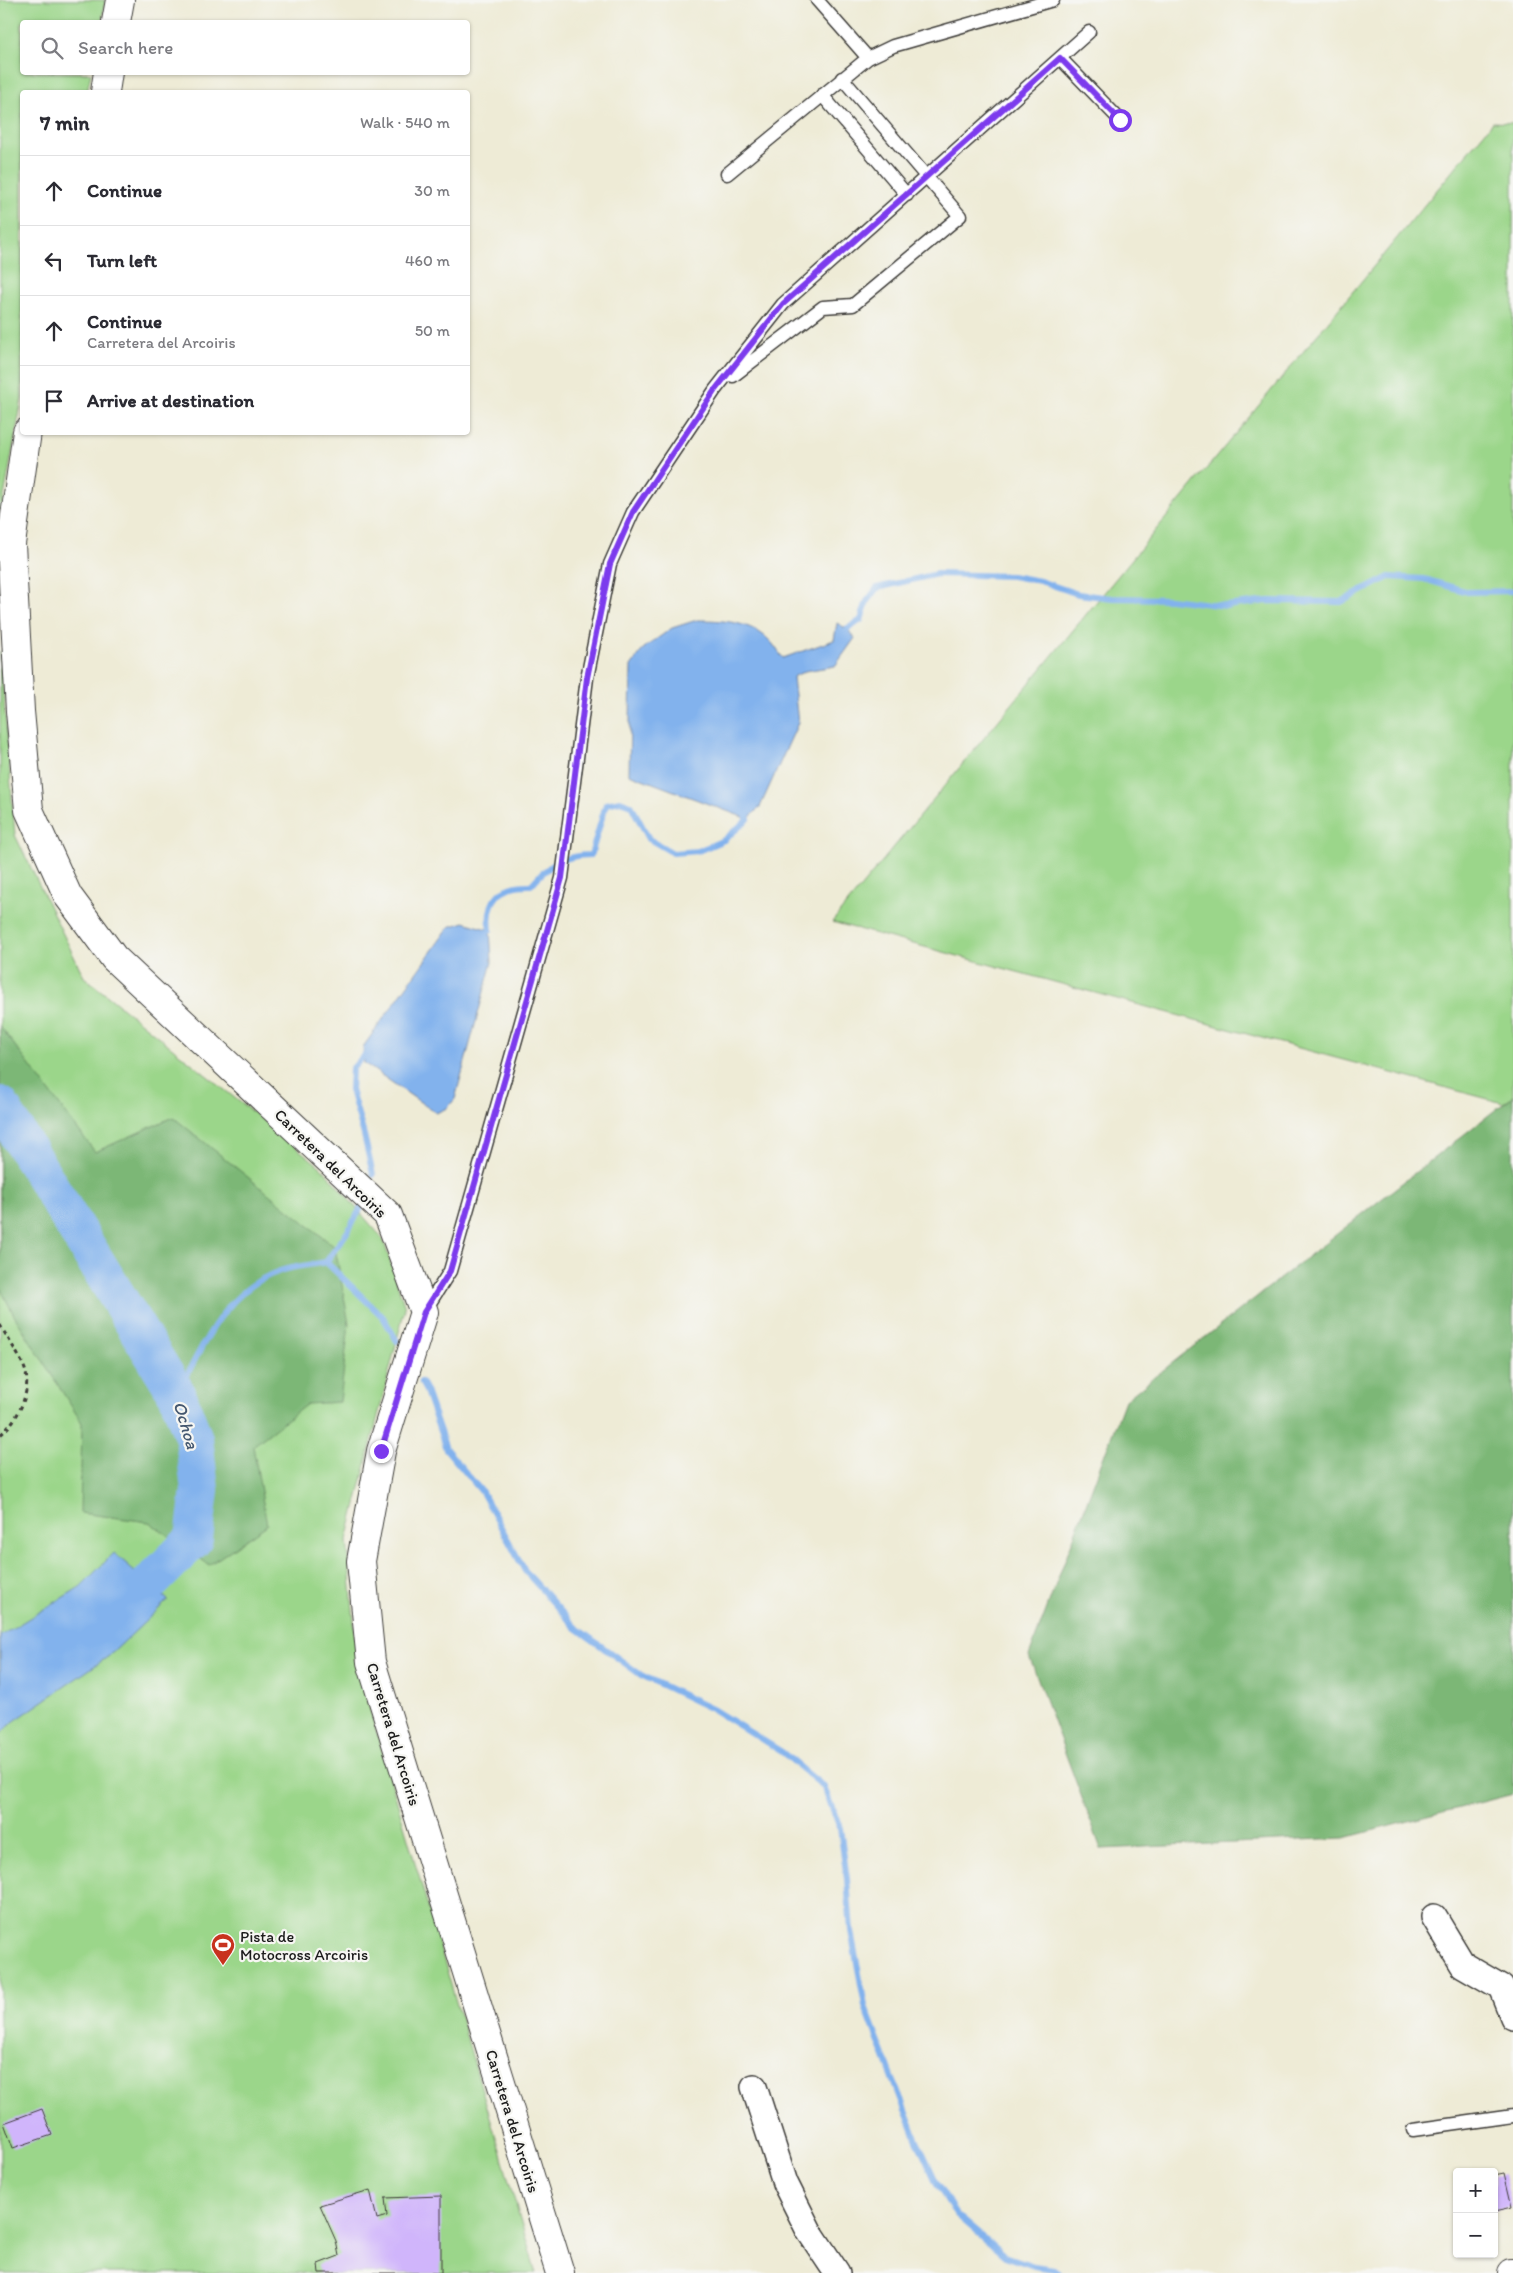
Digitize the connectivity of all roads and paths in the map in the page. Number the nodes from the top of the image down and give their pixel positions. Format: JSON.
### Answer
{"nodes":[{"id":1,"x":120,"y":0,"type":"edge"},
{"id":2,"x":818,"y":0,"type":"edge"},
{"id":3,"x":1053,"y":0,"type":"edge"},
{"id":4,"x":116,"y":20,"type":"edge"},
{"id":5,"x":1089,"y":32,"type":"dead end"},
{"id":6,"x":868,"y":58,"type":"junction"},
{"id":7,"x":1060,"y":58,"type":"junction"},
{"id":8,"x":108,"y":75,"type":"edge"},
{"id":9,"x":842,"y":78,"type":"junction"},
{"id":10,"x":105,"y":90,"type":"edge"},
{"id":11,"x":822,"y":95,"type":"junction"},
{"id":12,"x":1120,"y":120,"type":"dead end"},
{"id":13,"x":727,"y":174,"type":"dead end"},
{"id":14,"x":927,"y":178,"type":"junction"},
{"id":15,"x":907,"y":195,"type":"junction"},
{"id":16,"x":715,"y":390,"type":"junction"},
{"id":17,"x":27,"y":435,"type":"edge"},
{"id":18,"x":424,"y":1312,"type":"junction"},
{"id":19,"x":0,"y":1325,"type":"edge"},
{"id":20,"x":0,"y":1435,"type":"edge"},
{"id":21,"x":1434,"y":1917,"type":"dead end"},
{"id":22,"x":1507,"y":1982,"type":"edge"},
{"id":23,"x":1513,"y":2017,"type":"edge"},
{"id":24,"x":754,"y":2087,"type":"dead end"},
{"id":25,"x":1513,"y":2116,"type":"edge"},
{"id":26,"x":1412,"y":2130,"type":"dead end"},
{"id":27,"x":560,"y":2273,"type":"edge"},
{"id":28,"x":837,"y":2273,"type":"edge"}],
"edges":[{"from":1,"to":4,"type":"street"},
{"from":2,"to":6,"type":"lane"},
{"from":3,"to":6,"type":"lane"},
{"from":5,"to":7,"type":"lane"},
{"from":6,"to":9,"type":"lane"},
{"from":7,"to":12,"type":"lane"},
{"from":7,"to":14,"type":"lane"},
{"from":8,"to":10,"type":"street"},
{"from":9,"to":11,"type":"lane"},
{"from":9,"to":14,"type":"lane"},
{"from":11,"to":13,"type":"lane"},
{"from":11,"to":15,"type":"lane"},
{"from":14,"to":15,"type":"lane"},
{"from":14,"to":16,"type":"lane"},
{"from":15,"to":16,"type":"lane"},
{"from":16,"to":18,"type":"lane"},
{"from":17,"to":18,"type":"street","name":"Carretera del Arcoiris"},
{"from":18,"to":27,"type":"street","name":"Carretera del Arcoiris"},
{"from":19,"to":20,"type":"path"},
{"from":21,"to":22,"type":"street"},
{"from":22,"to":23,"type":"street"},
{"from":24,"to":28,"type":"street"},
{"from":25,"to":26,"type":"lane"}]}
